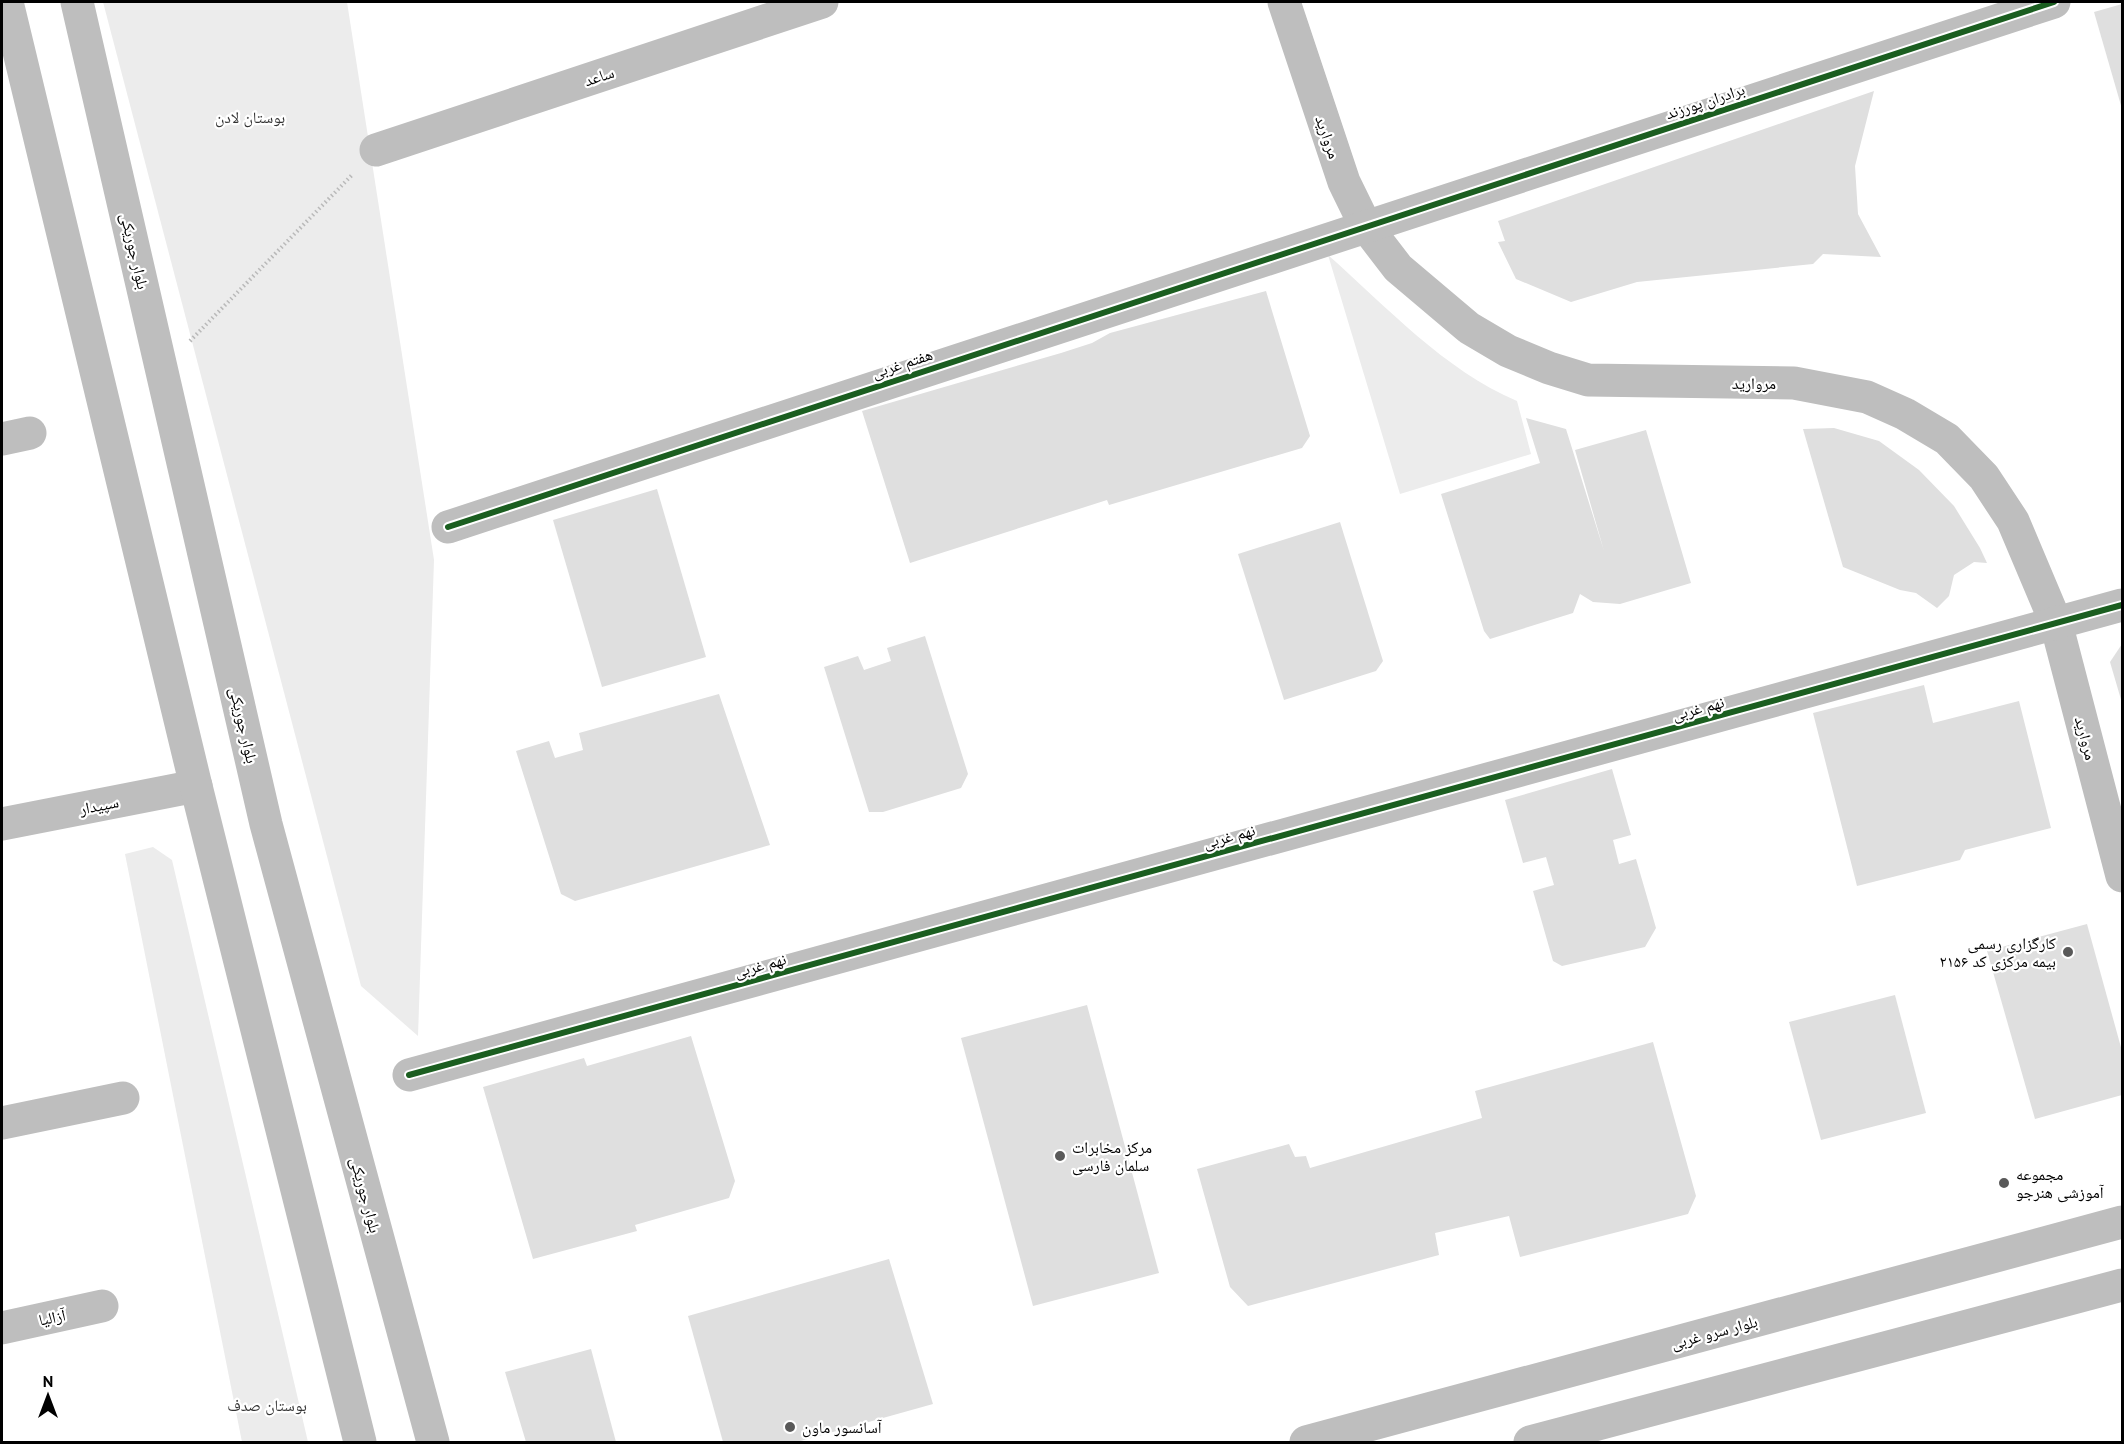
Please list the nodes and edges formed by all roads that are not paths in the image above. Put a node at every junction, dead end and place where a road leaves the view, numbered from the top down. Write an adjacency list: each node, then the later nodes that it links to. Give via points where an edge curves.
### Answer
1 (76, 2): 22 (street, بلوار جوریکی, via 266,824)
2 (822, 2): 6 (street, ساعد)
3 (1284, 2): 7 (street, مروارید, via 1344,182)
4 (2054, 2): 7 (street, برادران پورزند)
5 (6, 9): 11 (street)
6 (376, 150)
7 (1365, 225): 8 (street, هفتم غربی); 10 (street, مروارید, via 1398,268 1469,328 1508,351 1549,368 1588,380 1806,385 1867,397 1905,414 1947,439 1984,477 2013,521)
8 (448, 527)
9 (2122, 605): 10 (street, نهم غربی)
10 (2056, 624): 13 (street, مروارید); 14 (street, نهم غربی)
11 (196, 786): 12 (street, سپیدار); 21 (street)
12 (2, 824)
13 (2122, 876)
14 (409, 1075)
15 (123, 1098): 16 (street)
16 (2, 1123)
17 (2122, 1222): 23 (street, بلوار سرو غربی)
18 (2121, 1286): 24 (street)
19 (102, 1306): 20 (street, آزالیا)
20 (2, 1328)
21 (360, 1443)
22 (433, 1443)
23 (1306, 1443)
24 (1530, 1443)

